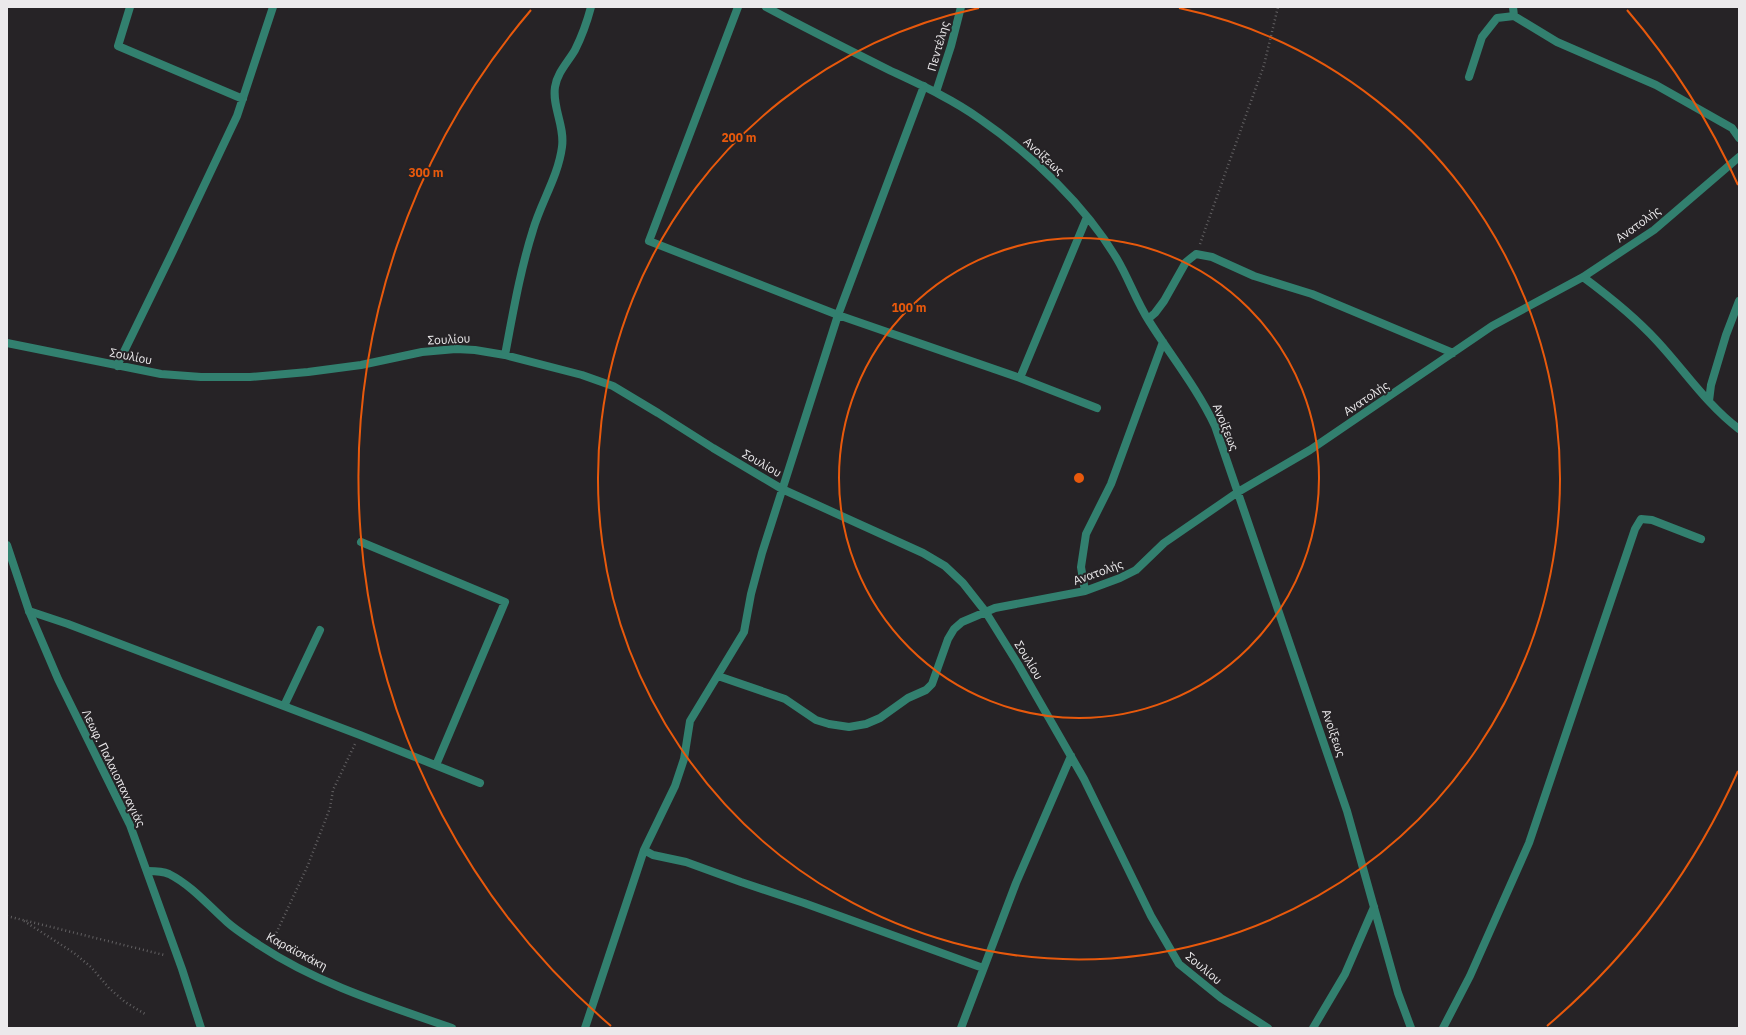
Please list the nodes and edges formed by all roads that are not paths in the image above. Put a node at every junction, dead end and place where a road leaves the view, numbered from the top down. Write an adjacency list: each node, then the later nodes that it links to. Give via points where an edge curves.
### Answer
1 (130, 7): 11 (street, via 118,46)
2 (273, 7): 11 (street)
3 (590, 7): 22 (street, via 580,40 555,87 556,105 562,124 562,146 556,172 529,242)
4 (738, 7): 17 (street, via 649,242)
5 (766, 7): 9 (street, Ανοίξεως)
6 (961, 7): 10 (street, Πεντέλης)
7 (1514, 11): 8 (street, via 1496,18 1482,37); 12 (street, via 1557,42 1656,85 1732,128)
8 (1468, 77)
9 (924, 86): 10 (street, Ανοίξεως); 17 (street)
10 (936, 92): 14 (street, Ανοίξεως, via 1005,137)
11 (243, 99): 23 (street)
12 (1739, 138)
13 (1739, 157): 15 (street, Ανατολής, via 1654,230)
14 (1088, 217): 18 (street, Ανοίξεως, via 1118,259); 24 (street)
15 (1583, 277): 21 (street, Ανατολής, via 1492,326); 25 (street, via 1634,318)
16 (1739, 301): 25 (street, via 1711,385)
17 (838, 315): 24 (street); 28 (street)
18 (1148, 319): 19 (street, Ανοίξεως); 21 (street, via 1164,302 1186,262 1196,254 1212,257 1254,276 1312,294)
19 (1163, 342): 29 (street, Ανοίξεως, via 1208,411); 33 (street, via 1111,484 1086,534 1081,567)
20 (7, 343): 23 (street, Σουλίου)
21 (1453, 353): 29 (street, Ανατολής, via 1310,450)
22 (505, 355): 23 (street, Σουλίου, via 456,349 422,352 353,366 250,377 177,376); 28 (street, Σουλίου, via 582,375 613,386)
23 (117, 366)
24 (1020, 378): 26 (street)
25 (1709, 401): 27 (street)
26 (1096, 408)
27 (1739, 429)
28 (782, 489): 35 (street, Σουλίου, via 937,561 963,583); 37 (street, via 751,594 744,632)
29 (1238, 492): 33 (street, Ανατολής, via 1164,543 1136,570); 44 (street, Ανοίξεως, via 1347,811)
30 (1701, 539): 53 (street, via 1652,520 1641,519 1635,529 1529,843 1470,976)
31 (361, 542): 40 (street, via 505,602)
32 (7, 545): 34 (street, Λεωφ. Παλαιοπαναγιάς)
33 (1085, 591): 35 (street, Ανατολής)
34 (29, 610): 38 (street); 43 (street, Λεωφ. Παλαιοπαναγιάς, via 69,704 117,797)
35 (985, 611): 37 (street, Ανατολής, via 962,622 952,632 929,688 866,724 849,727 821,722 785,699); 39 (street, Σουλίου)
36 (320, 630): 38 (street)
37 (718, 676): 42 (street, via 690,720 684,759 675,786)
38 (284, 706): 40 (street)
39 (1071, 756): 45 (street, via 1016,883); 50 (street, Σουλίου, via 1151,916 1178,964 1221,998)
40 (436, 765): 41 (street)
41 (480, 783)
42 (644, 850): 45 (street, via 804,903); 48 (street)
43 (148, 871): 46 (street, Λεωφ. Παλαιοπαναγιάς); 47 (street, Καραϊσκάκη, via 165,873 182,883 229,924 268,951 308,972 343,988)
44 (1374, 908): 51 (street, via 1345,974); 52 (street, Ανοίξεως, via 1398,993)
45 (983, 968): 49 (street)
46 (201, 1028)
47 (452, 1028)
48 (585, 1028)
49 (961, 1028)
50 (1268, 1028)
51 (1312, 1028)
52 (1411, 1028)
53 (1443, 1028)

